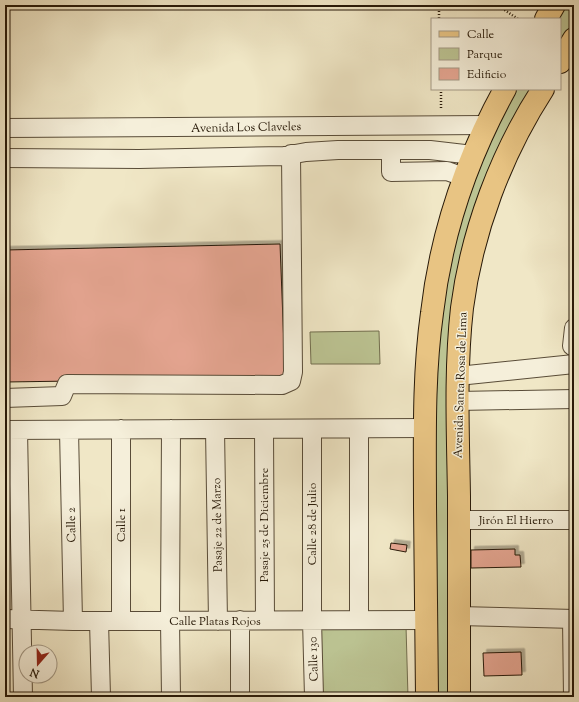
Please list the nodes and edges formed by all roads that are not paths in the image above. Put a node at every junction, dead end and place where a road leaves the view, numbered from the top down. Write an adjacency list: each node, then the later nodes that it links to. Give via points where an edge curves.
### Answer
1 (554, 5): 2 (main road)
2 (547, 18)
3 (574, 39): 4 (main road)
4 (561, 60)
5 (505, 90): 7 (main road)
6 (542, 90): 16 (main road, Avenida Santa Rosa de Lima, via 506,158 482,222 462,308)
7 (486, 125): 8 (street, Avenida Los Claveles); 11 (main road)
8 (5, 128)
9 (391, 151): 10 (street, via 338,150); 11 (street, via 430,150); 13 (street, via 391,172 447,171)
10 (291, 154): 12 (street, via 139,159); 17 (street, via 291,381 282,385 67,384 62,396)
11 (473, 155): 13 (main road)
12 (5, 158)
13 (464, 177): 20 (main road, via 445,241 436,286 428,341)
14 (574, 328): 15 (street)
15 (573, 355): 16 (street)
16 (458, 376): 19 (main road, Avenida Santa Rosa de Lima)
17 (5, 398)
18 (574, 400): 19 (street)
19 (458, 401): 29 (main road, Avenida Santa Rosa de Lima)
20 (424, 428): 25 (street); 38 (main road)
21 (171, 429): 22 (street); 28 (street); 42 (street)
22 (215, 429): 23 (street); 43 (street, Pasaje 22 de Marzo)
23 (264, 429): 24 (street); 35 (street, Pasaje 25 de Diciembre)
24 (312, 429): 25 (street); 36 (street, Calle 28 de Julio)
25 (358, 429): 37 (street)
26 (12, 430): 27 (street); 32 (street)
27 (69, 430): 28 (street); 39 (street, Calle 2)
28 (121, 430): 41 (street, Calle 1)
29 (459, 520): 30 (street, Jirón El Hierro); 31 (main road, Avenida Santa Rosa de Lima)
30 (574, 520)
31 (459, 616): 33 (street); 50 (main road, Avenida Santa Rosa de Lima)
32 (13, 619): 39 (street, Calle Platas Rojos); 44 (street)
33 (573, 619): 51 (street)
34 (240, 620): 35 (street, Calle Platas Rojos); 43 (street, Calle Platas Rojos); 47 (street)
35 (265, 620): 36 (street, Calle Platas Rojos)
36 (312, 620): 37 (street, Calle Platas Rojos); 48 (street, Calle 130)
37 (359, 620): 38 (street, Calle Platas Rojos)
38 (426, 620): 49 (main road)
39 (73, 621): 40 (street, Calle Platas Rojos)
40 (99, 621): 41 (street, Calle Platas Rojos); 45 (street)
41 (121, 621): 42 (street, Calle Platas Rojos)
42 (170, 621): 43 (street, Calle Platas Rojos); 46 (street)
43 (218, 621)
44 (23, 697)
45 (101, 697)
46 (171, 697)
47 (240, 697)
48 (314, 697)
49 (427, 697)
50 (459, 697)
51 (573, 697)

